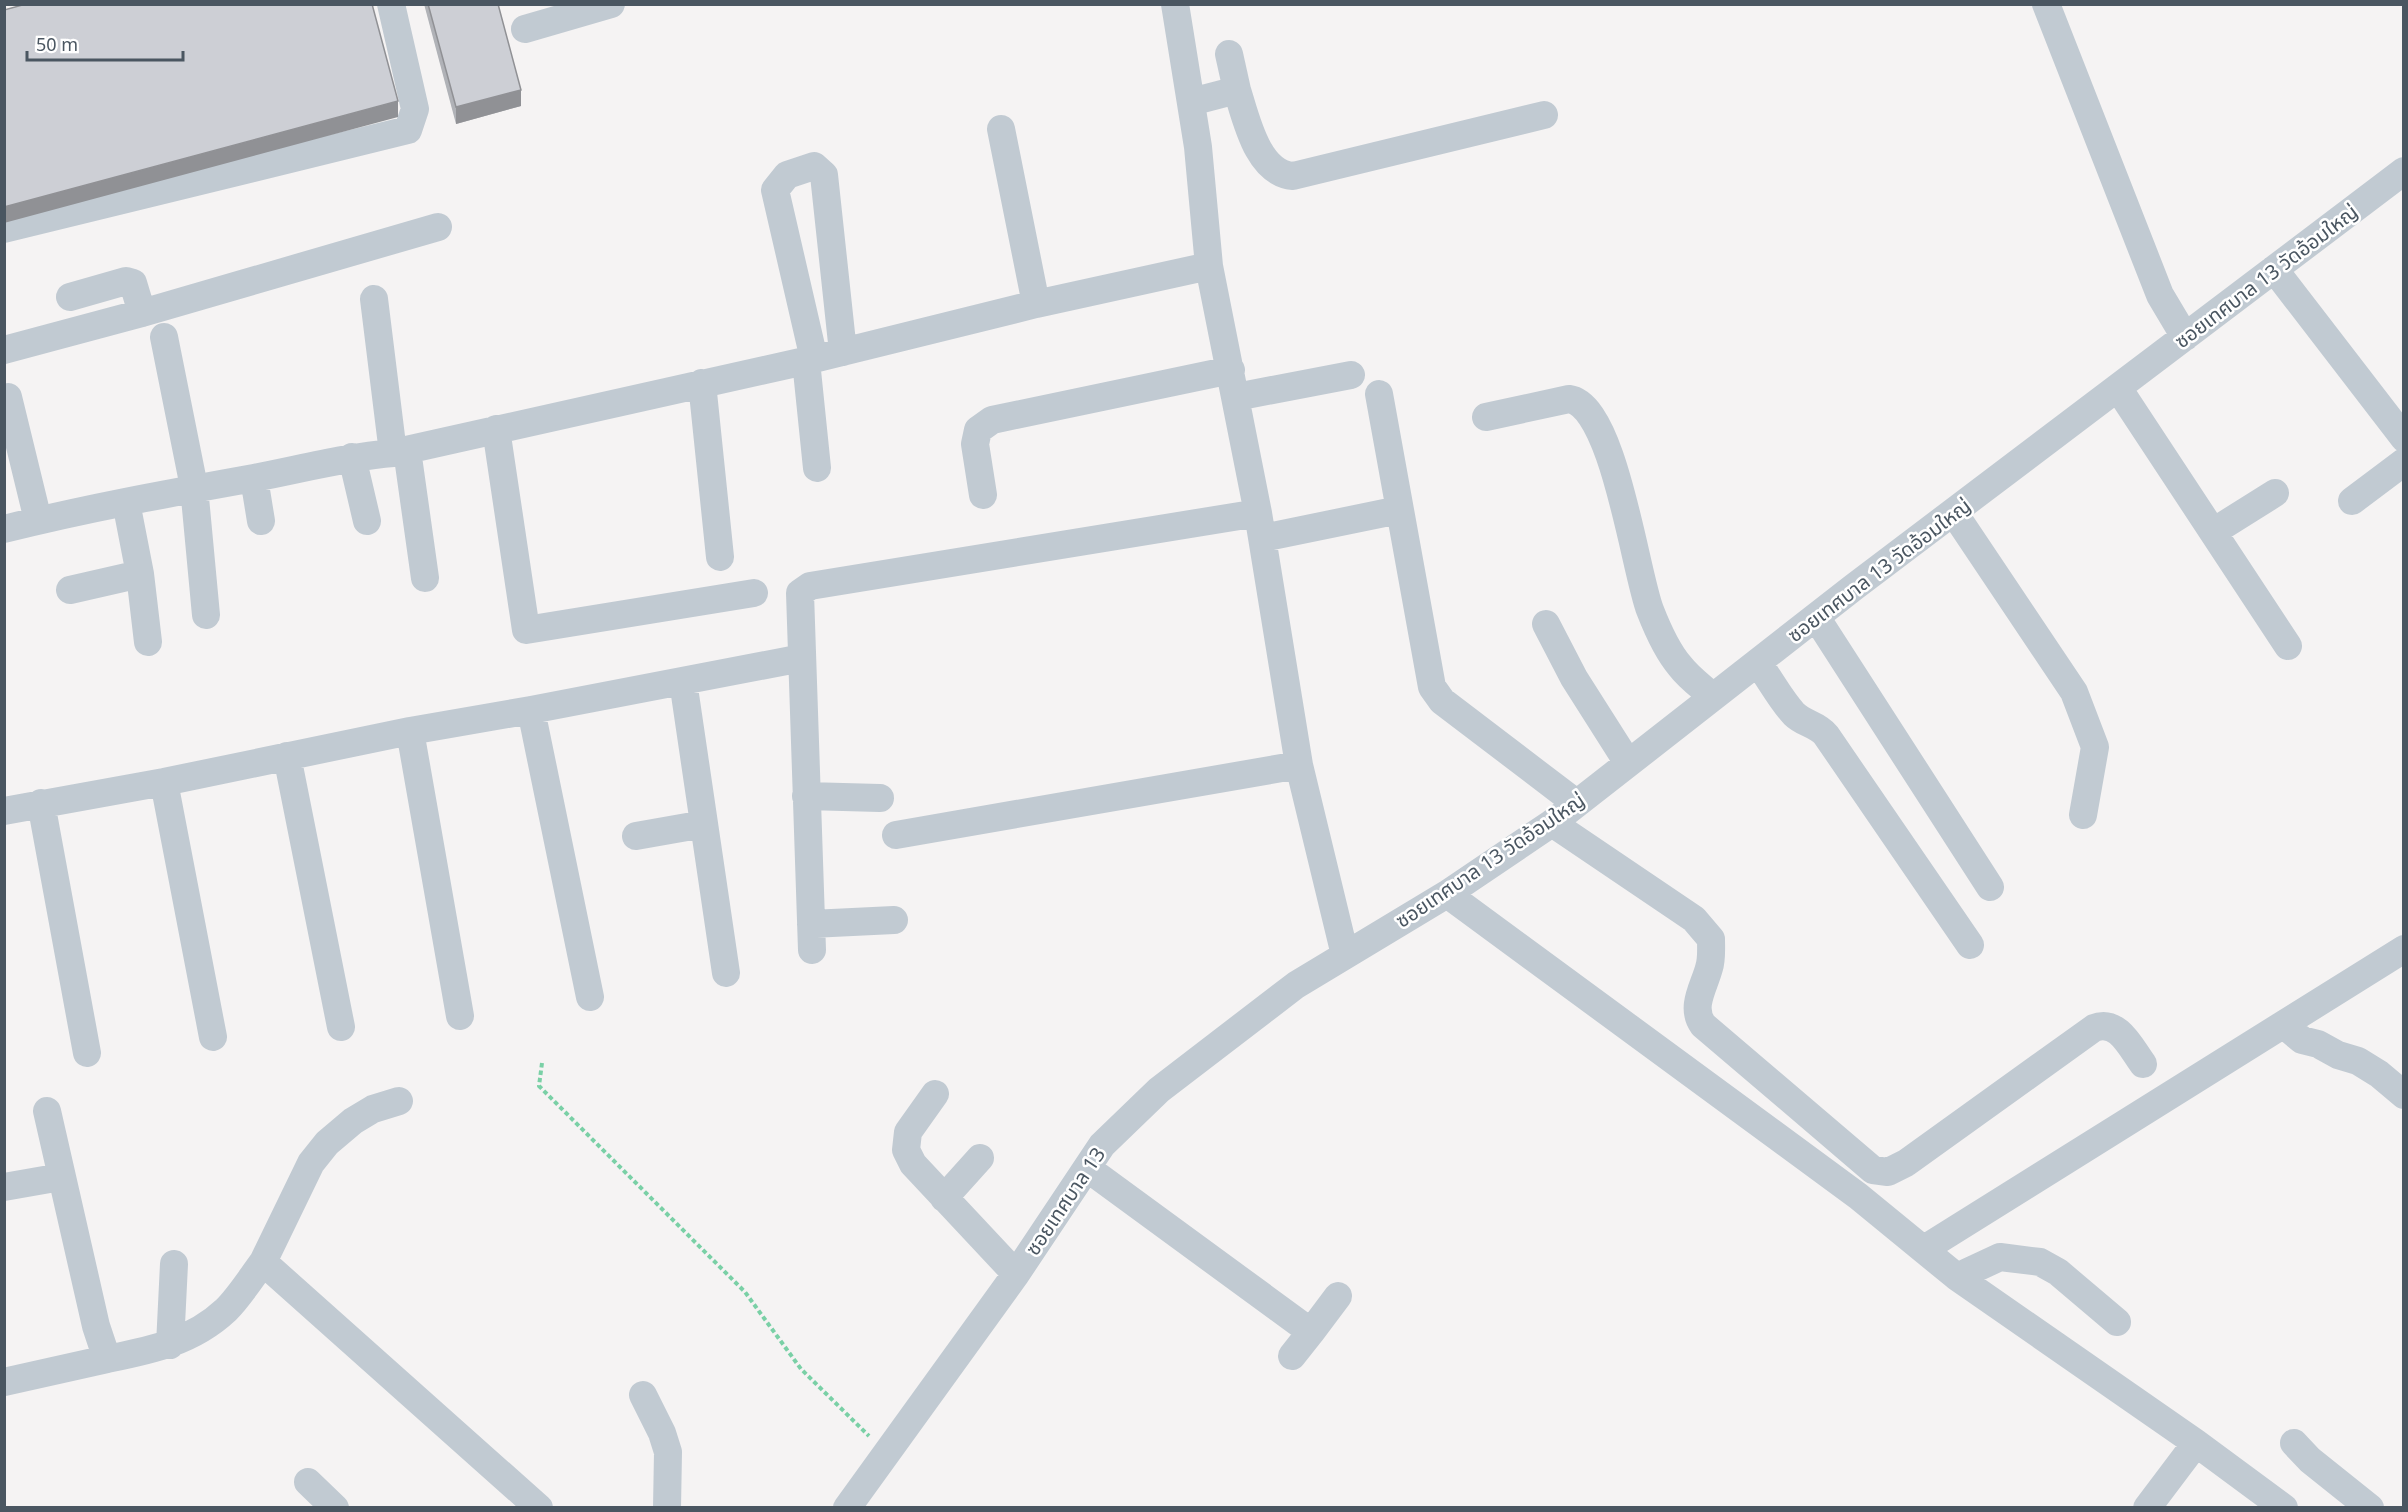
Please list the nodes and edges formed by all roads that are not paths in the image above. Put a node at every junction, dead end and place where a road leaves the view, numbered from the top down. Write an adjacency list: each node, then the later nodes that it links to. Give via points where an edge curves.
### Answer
1 (391, 4): 13 (street, via 415,109 408,130)
2 (1175, 4): 8 (street)
3 (2046, 4): 20 (street, via 2160,295)
4 (609, 5): 5 (street)
5 (525, 29)
6 (1229, 54): 7 (street)
7 (1237, 90): 8 (street); 9 (street, via 1255,146 1278,171 1293,177)
8 (1191, 102): 14 (street)
9 (1544, 115)
10 (1001, 129): 18 (street)
11 (2403, 171): 15 (street, ซอยเทศบาล 13 วัดอ้อมใหญ่)
12 (438, 227): 19 (street)
13 (4, 229)
14 (1209, 266): 18 (street); 27 (street)
15 (2274, 269): 20 (street, ซอยเทศบาล 13 วัดอ้อมใหญ่); 33 (street)
16 (70, 297): 19 (street, via 126,281 137,290)
17 (374, 299): 34 (street)
18 (1036, 304): 23 (street)
19 (142, 313): 22 (street)
20 (2185, 337): 28 (street, ซอยเทศบาล 13 วัดอ้อมใหญ่)
21 (164, 338): 39 (street)
22 (4, 350)
23 (843, 352): 24 (street); 24 (street, via 824,175 814,166 787,174 775,190)
24 (810, 360): 26 (street); 37 (street)
25 (1351, 375): 27 (street)
26 (702, 383): 32 (street); 52 (street)
27 (1234, 384): 41 (street, via 992,420 978,430 975,444); 49 (street)
28 (2118, 388): 45 (street, ซอยเทศบาล 13 วัดอ้อมใหญ่); 51 (street)
29 (1379, 394): 44 (street)
30 (8, 397): 46 (street)
31 (1486, 417): 65 (street, via 1569,399 1583,406 1597,425 1614,466 1650,609 1678,665)
32 (496, 429): 34 (street); 56 (street, via 526,630)
33 (2403, 438)
34 (400, 451): 35 (street); 54 (street)
35 (352, 457): 38 (street); 48 (street)
36 (2403, 462): 42 (street)
37 (817, 468)
38 (254, 478): 39 (street); 47 (street)
39 (194, 487): 43 (street); 57 (street)
40 (2275, 493): 51 (street)
41 (983, 495)
42 (2352, 501)
43 (126, 502): 46 (street); 53 (street)
44 (1399, 510): 49 (street); 75 (street, via 1431,687 1442,701)
45 (1953, 513): 58 (street, ซอยเทศบาล 13 วัดอ้อมใหญ่); 77 (street, via 2074,692 2095,747)
46 (38, 520): 50 (street)
47 (261, 521)
48 (367, 521)
49 (1261, 526): 62 (street, via 810,586 800,593); 70 (street)
50 (4, 529)
51 (2213, 532): 61 (street)
52 (720, 557)
53 (140, 574): 55 (street); 60 (street)
54 (425, 578)
55 (70, 590)
56 (754, 593)
57 (206, 615)
58 (1816, 617): 63 (street, ซอยเทศบาล 13 วัดอ้อมใหญ่); 82 (street)
59 (1546, 624): 69 (street, via 1574,678)
60 (148, 642)
61 (2288, 646)
62 (802, 658): 64 (street); 72 (street)
63 (1758, 663): 65 (street, ซอยเทศบาล 13 วัดอ้อมใหญ่); 85 (street, via 1795,714 1826,735)
64 (683, 681): 66 (street); 79 (street)
65 (1713, 697): 69 (street, ซอยเทศบาล 13 วัดอ้อมใหญ่)
66 (531, 710): 67 (street); 89 (street)
67 (410, 731): 68 (street); 90 (street)
68 (287, 756): 71 (street); 92 (street)
69 (1628, 763): 75 (street, ซอยเทศบาล 13 วัดอ้อมใหญ่)
70 (1299, 765): 80 (street); 86 (street)
71 (164, 782): 74 (street); 93 (street)
72 (807, 796): 73 (street); 84 (street, via 812,937)
73 (880, 798)
74 (41, 803): 76 (street); 94 (street)
75 (1576, 803): 78 (street, ซอยเทศบาล 13 วัดอ้อมใหญ่)
76 (4, 812)
77 (2083, 815)
78 (1552, 823): 83 (street, ซอยเทศบาล 13 วัดอ้อมใหญ่); 95 (street, via 1694,919 1711,939 1710,965 1696,1016 1873,1170 1888,1172 1906,1163 2102,1025 2113,1027)
79 (704, 824): 81 (street); 88 (street)
80 (896, 835)
81 (636, 836)
82 (1990, 887)
83 (1447, 894): 86 (street, ซอยเทศบาล 13 วัดอ้อมใหญ่); 105 (street, via 1858,1196)
84 (894, 920)
85 (1970, 945)
86 (1345, 955): 101 (street, ซอยเทศบาล 13, via 1287,992 1159,1090 1102,1145)
87 (2400, 957): 91 (street)
88 (726, 973)
89 (590, 997)
90 (460, 1016)
91 (2284, 1025): 97 (street, via 2302,1040 2358,1061); 105 (street)
92 (341, 1027)
93 (213, 1037)
94 (87, 1053)
95 (2143, 1065)
96 (935, 1094): 104 (street, via 908,1132 906,1150 913,1164)
97 (2403, 1095)
98 (399, 1101): 106 (street, via 373,1109 327,1143 311,1163)
99 (47, 1111): 102 (street)
100 (980, 1158): 104 (street)
101 (1087, 1168): 108 (street, ซอยเทศบาล 13); 112 (street)
102 (61, 1177): 103 (street); 115 (street)
103 (4, 1187)
104 (944, 1198): 108 (street)
105 (1924, 1249): 109 (street)
106 (263, 1262): 113 (street, via 227,1310); 122 (street)
107 (174, 1264): 113 (street)
108 (1016, 1274): 124 (street, ซอยเทศบาล 13)
109 (1957, 1277): 111 (street, via 2000,1257 2040,1262 2058,1272); 118 (street)
110 (1338, 1296): 112 (street)
111 (2117, 1322)
112 (1311, 1332): 114 (street)
113 (170, 1345): 115 (street)
114 (1292, 1356)
115 (107, 1359): 116 (street)
116 (4, 1382)
117 (643, 1395): 123 (street, via 668,1452)
118 (2196, 1443): 125 (street); 126 (street)
119 (2294, 1443): 127 (street)
120 (308, 1482): 121 (street)
121 (335, 1508)
122 (539, 1508)
123 (667, 1508)
124 (847, 1508)
125 (2147, 1508)
126 (2284, 1508)
127 (2370, 1508)

